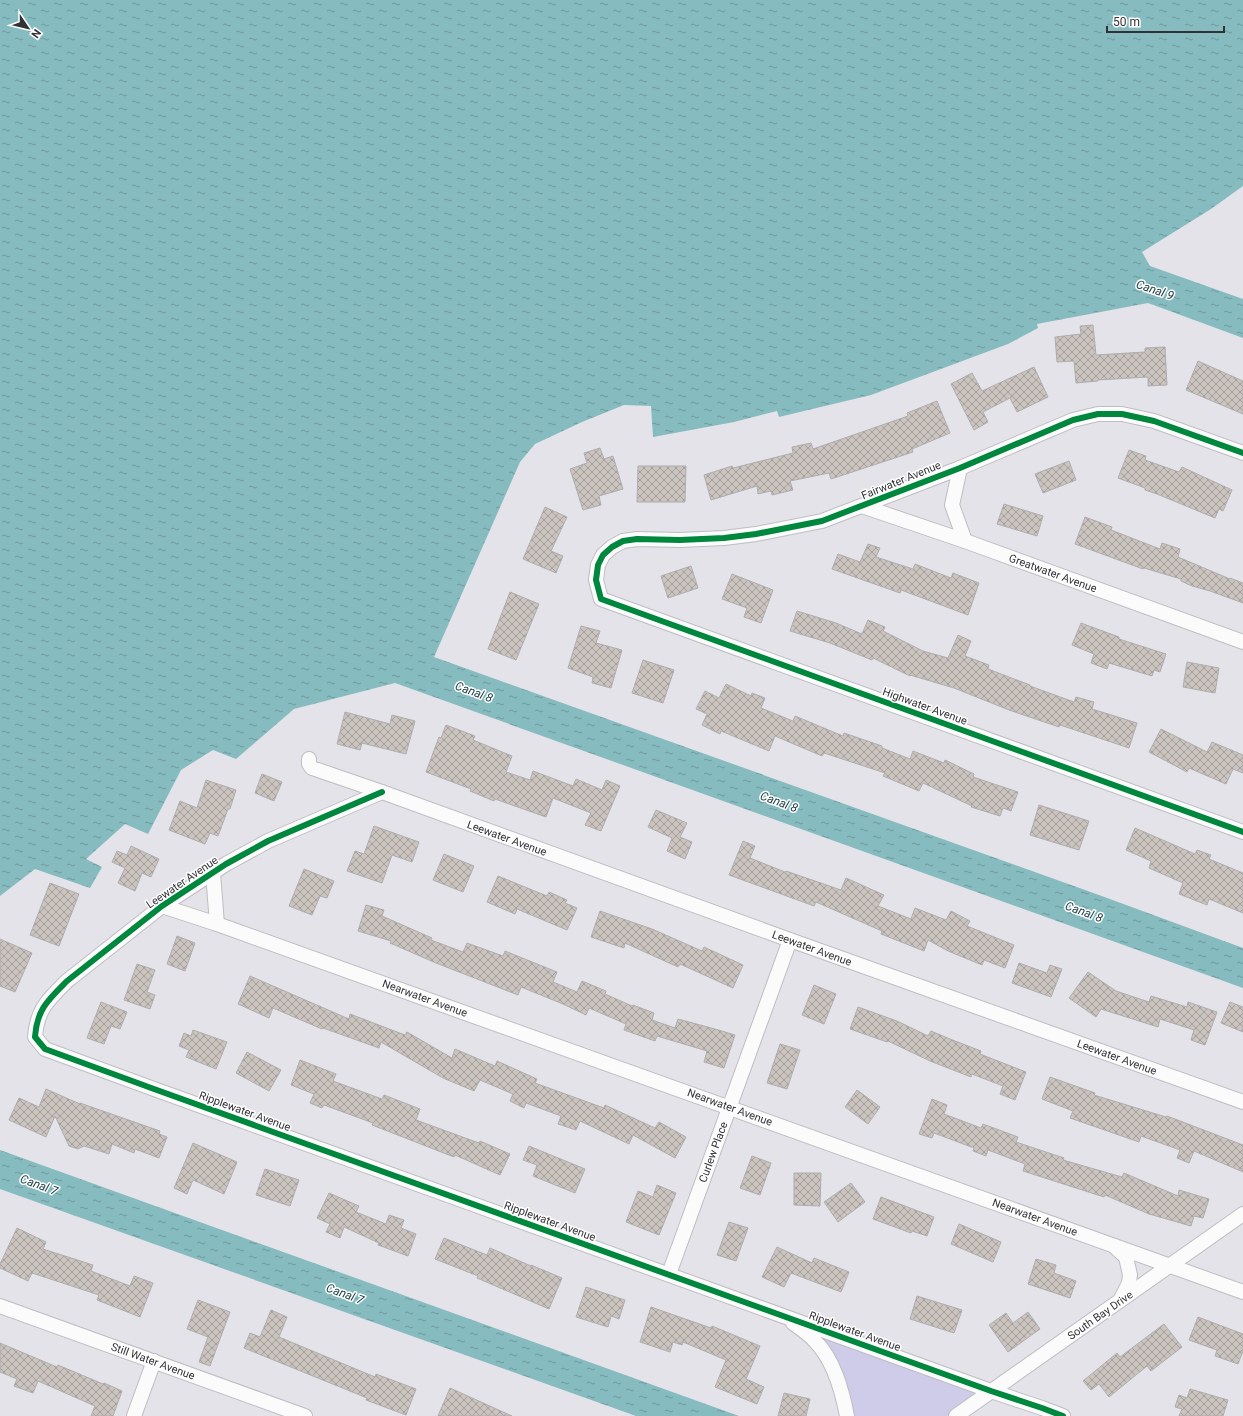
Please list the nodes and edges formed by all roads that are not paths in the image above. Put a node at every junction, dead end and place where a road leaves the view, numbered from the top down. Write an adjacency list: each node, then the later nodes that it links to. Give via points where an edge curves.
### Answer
1 (1243, 453): 2 (street, Fairwater Avenue, via 1154,420 1122,414 1098,414 1073,420)
2 (960, 468): 3 (street, Fairwater Avenue); 4 (street, via 952,505)
3 (862, 506): 4 (street, Greatwater Avenue); 5 (street, Fairwater Avenue, via 822,521 756,534 710,539 623,541 603,555 598,565 596,580)
4 (965, 542): 6 (street, Greatwater Avenue)
5 (601, 598): 9 (street, Highwater Avenue)
6 (1243, 642)
7 (309, 759): 8 (street, Leewater Avenue, via 312,768)
8 (382, 792): 10 (street, Leewater Avenue, via 268,841); 13 (street, Leewater Avenue)
9 (1243, 832)
10 (213, 873): 11 (street, Leewater Avenue); 12 (street)
11 (162, 906): 12 (street, Nearwater Avenue); 14 (street, Leewater Avenue, via 52,995 43,1006 36,1023)
12 (217, 924): 16 (street, Nearwater Avenue)
13 (790, 940): 15 (street, Leewater Avenue); 16 (street, Curlew Place)
14 (35, 1037): 20 (street, Ripplewater Avenue, via 45,1049 53,1052)
15 (1243, 1102)
16 (729, 1107): 18 (street, Nearwater Avenue); 20 (street, Curlew Place)
17 (1243, 1214): 19 (street, South Bay Drive)
18 (1114, 1245): 19 (street, Nearwater Avenue); 22 (street, via 1126,1257 1130,1275 1129,1283)
19 (1170, 1266): 21 (street, Nearwater Avenue); 22 (street, South Bay Drive)
20 (669, 1274): 24 (street, Ripplewater Avenue)
21 (1243, 1292)
22 (1120, 1300): 26 (street, South Bay Drive)
23 (0, 1306): 25 (street, Still Water Avenue)
24 (785, 1316): 26 (street, Ripplewater Avenue); 29 (street, Ripplewater Avenue, via 821,1348 832,1366)
25 (154, 1361): 27 (street); 28 (street, Still Water Avenue)
26 (991, 1391): 30 (street, South Bay Drive); 31 (street, Ripplewater Avenue)
27 (134, 1416)
28 (305, 1416)
29 (847, 1416)
30 (956, 1416)
31 (1063, 1416)

